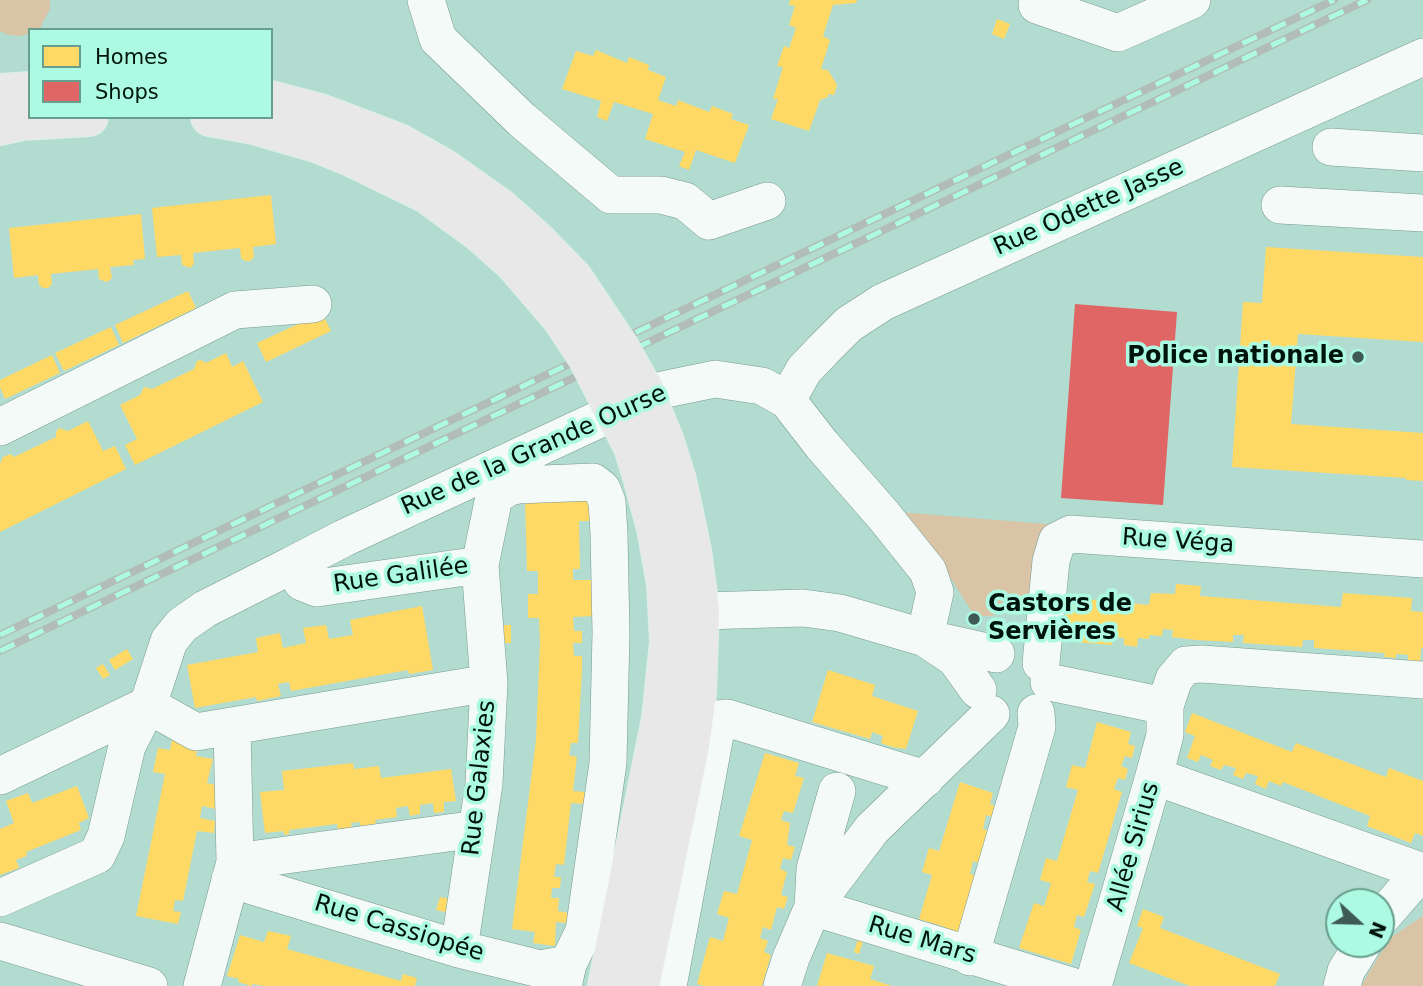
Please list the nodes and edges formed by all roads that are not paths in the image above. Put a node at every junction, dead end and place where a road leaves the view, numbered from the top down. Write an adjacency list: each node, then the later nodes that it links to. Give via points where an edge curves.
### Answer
1 (426, 0): 13 (street, via 438,39 522,120 611,195 661,195 685,201 709,220)
2 (1192, 0): 3 (street, via 1118,33)
3 (1037, 5)
4 (1423, 57): 18 (street, Rue Odette Jasse, via 883,302 849,324 823,350 804,370)
5 (28, 91): 6 (main road)
6 (0, 93)
7 (273, 101): 16 (main road, via 398,143 445,169 500,208)
8 (56, 119): 10 (main road)
9 (221, 119): 16 (main road, via 316,143 351,157 426,194 479,232)
10 (0, 127)
11 (1331, 147): 12 (street)
12 (1423, 153)
13 (767, 201)
14 (1280, 205): 15 (street)
15 (1423, 213)
16 (526, 252): 23 (main road, bridge, via 573,278 642,387 664,439 660,478 692,551)
17 (313, 304): 19 (street, via 234,310)
18 (787, 400): 21 (street, Rue de la Grande Ourse, via 762,386 715,379 662,390); 24 (street, Rue de la Grande Ourse, via 928,571 935,592)
19 (0, 427)
20 (1423, 559): 28 (street, Rue Véga, via 1071,534 1057,541 1051,561)
21 (292, 565): 22 (street, Rue Galilée, via 302,582 317,588); 30 (street, via 182,625 169,641)
22 (480, 565): 27 (street, Rue Galaxies); 47 (street, Rue Galilée, via 494,498 507,488 593,482 602,489 607,502 611,633 608,763 584,931)
23 (684, 610): 24 (street, via 803,608 840,613); 50 (main road, via 668,668 662,719); 51 (main road, via 697,694)
24 (925, 638): 25 (street); 29 (street, via 955,658)
25 (996, 654): 28 (street, via 1021,651 1032,655); 29 (street, via 982,670)
26 (1423, 680): 31 (street, via 1202,664 1186,666 1174,679)
27 (489, 683): 32 (street); 37 (street, Rue Galaxies)
28 (1042, 686): 29 (street, via 1028,719 1009,722); 31 (street); 45 (street, Rue Véga, via 1037,727)
29 (984, 702): 35 (street)
30 (148, 705): 32 (street, via 197,732); 33 (street); 40 (street, via 127,746 106,836 97,855)
31 (1165, 706): 34 (street, Allée Sirius, via 1165,735)
32 (232, 727): 38 (street)
33 (0, 776)
34 (1154, 776): 39 (street); 55 (street, Allée Sirius)
35 (925, 779): 42 (street, via 872,829); 52 (street, via 718,719)
36 (836, 791): 42 (street, via 815,869)
37 (477, 829): 38 (street); 44 (street, Rue Galaxies)
38 (233, 870): 44 (street, Rue Cassiopée); 49 (street)
39 (1423, 872): 41 (street)
40 (0, 898)
41 (1395, 903)
42 (813, 907): 45 (street, Rue Mars); 53 (street)
43 (0, 942): 48 (street)
44 (459, 949): 47 (street, Rue Cassiopée)
45 (970, 957): 54 (street, Rue Mars)
46 (1354, 958): 56 (street)
47 (566, 975)
48 (149, 986)
49 (202, 986)
50 (607, 986)
51 (640, 986)
52 (668, 986)
53 (782, 986)
54 (1071, 986)
55 (1093, 986)
56 (1342, 986)

